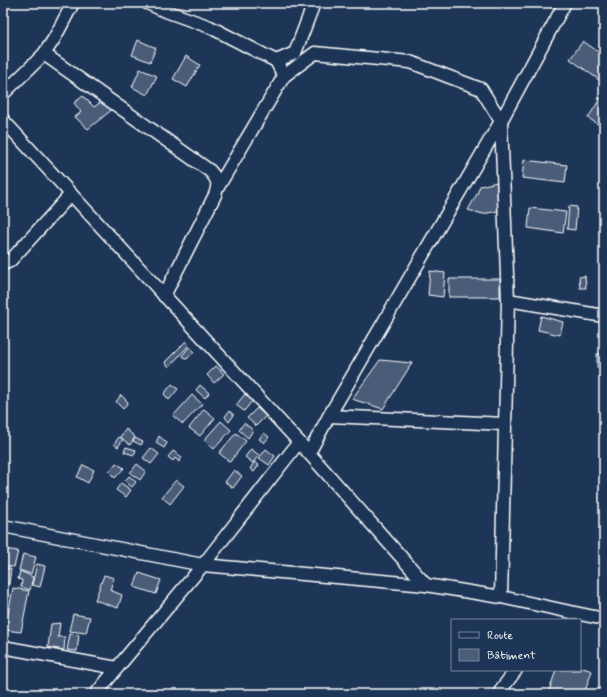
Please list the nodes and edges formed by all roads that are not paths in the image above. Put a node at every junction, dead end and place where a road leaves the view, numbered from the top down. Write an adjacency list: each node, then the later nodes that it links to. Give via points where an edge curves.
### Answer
1 (73, 3): 5 (street)
2 (147, 3): 6 (street, via 210,27)
3 (314, 3): 6 (street, via 295,53)
4 (566, 3): 10 (street)
5 (44, 54): 8 (street); 11 (street, via 210,170 216,178)
6 (276, 61): 7 (street)
7 (284, 76): 10 (street, via 315,54 410,62 481,89); 11 (street)
8 (3, 94)
9 (3, 120): 12 (street)
10 (501, 122): 15 (street); 17 (street)
11 (218, 187): 14 (street)
12 (70, 194): 13 (street, via 10,261); 14 (street)
13 (3, 264)
14 (164, 296): 19 (street)
15 (508, 300): 16 (street); 18 (street)
16 (604, 316)
17 (330, 416): 18 (street); 20 (street)
18 (505, 424): 24 (street)
19 (298, 442): 20 (street); 22 (street)
20 (309, 453): 23 (street)
21 (3, 526): 22 (street)
22 (203, 565): 23 (street); 28 (street)
23 (426, 585): 24 (street)
24 (501, 597): 25 (street)
25 (557, 615): 26 (street)
26 (604, 619)
27 (3, 647): 28 (street)
28 (117, 668): 30 (street)
29 (515, 671): 31 (street)
30 (96, 694)
31 (500, 694)

